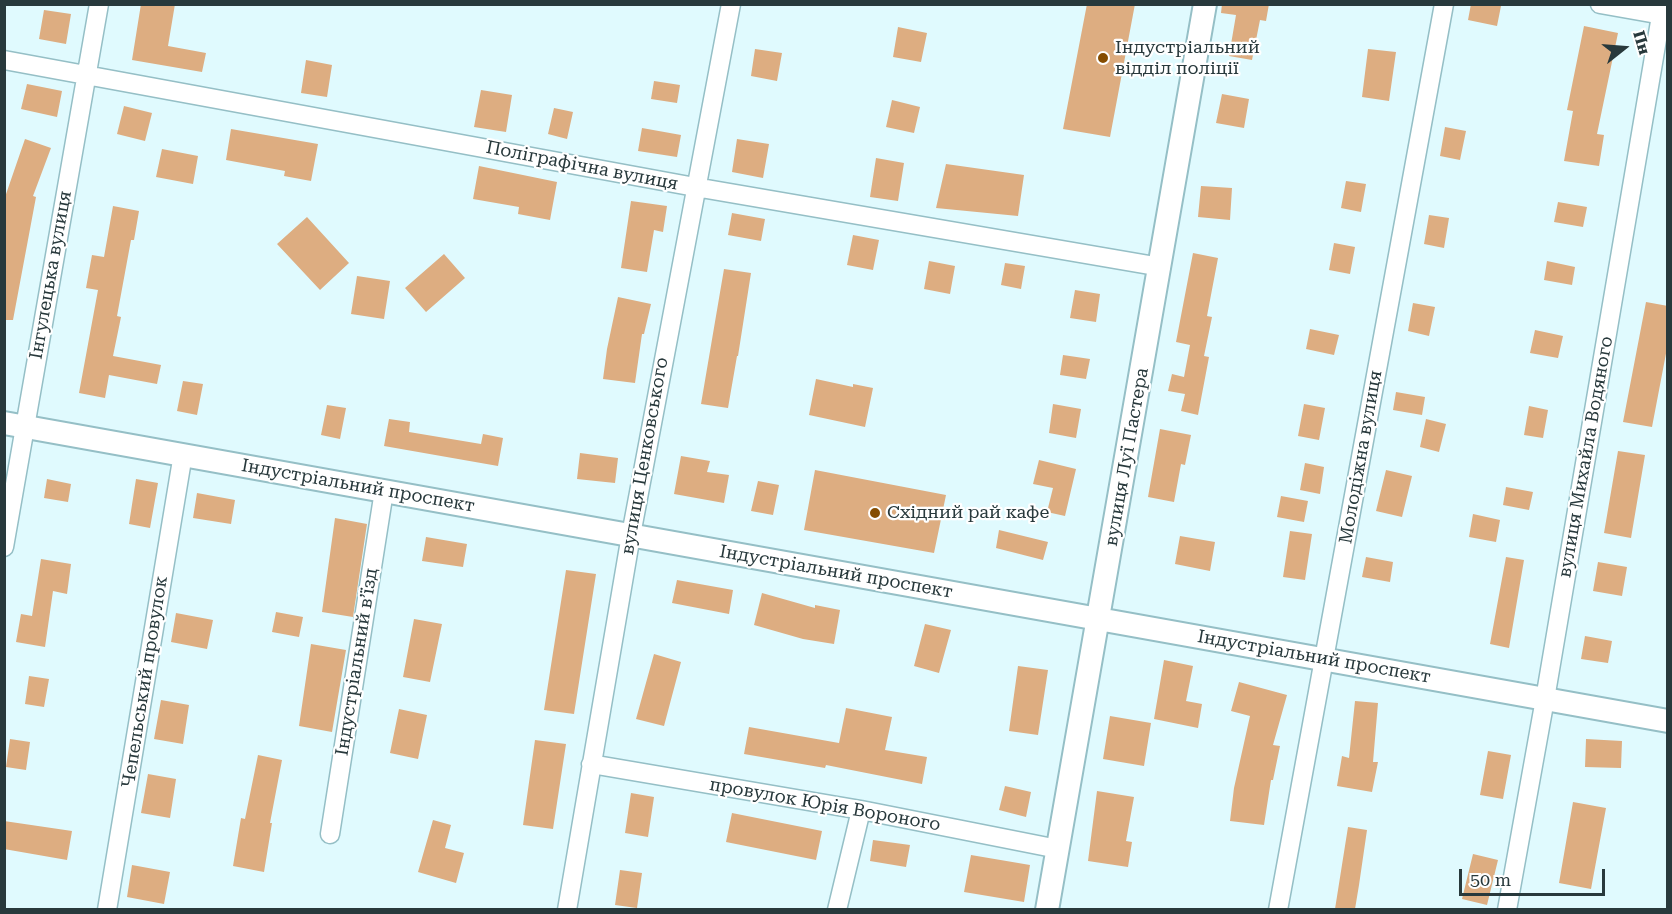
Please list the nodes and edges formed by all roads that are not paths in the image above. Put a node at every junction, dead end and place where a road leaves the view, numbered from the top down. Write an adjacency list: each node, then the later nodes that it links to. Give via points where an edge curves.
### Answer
1 (99, 4): 8 (street, Інгулецька вулиця)
2 (731, 4): 9 (street, вулиця Ценковського)
3 (1205, 4): 10 (street, вулиця Луї Пастера)
4 (1444, 4): 17 (street, Молодіжна вулиця)
5 (1600, 4): 6 (street)
6 (1664, 12): 18 (street, вулиця Михайла Водяного)
7 (4, 60): 8 (street, Поліграфічна вулиця)
8 (85, 76): 9 (street, Поліграфічна вулиця); 11 (street, Інгулецька вулиця)
9 (695, 187): 10 (street, Поліграфічна вулиця); 14 (street, вулиця Ценковського)
10 (1161, 267): 16 (street, вулиця Луї Пастера)
11 (14, 424): 12 (street, Індустріальний проспект); 15 (street, Інгулецька вулиця)
12 (183, 454): 13 (street, Індустріальний проспект); 24 (street, Чепельський провулок)
13 (384, 491): 14 (street, Індустріальний проспект); 22 (street, Індустріальний в’їзд)
14 (631, 535): 16 (street, Індустріальний проспект); 20 (street, вулиця Ценковського)
15 (4, 547)
16 (1099, 619): 17 (street, Індустріальний проспект); 23 (street, вулиця Луї Пастера)
17 (1324, 659): 18 (street, Індустріальний проспект); 28 (street, Молодіжна вулиця)
18 (1545, 699): 19 (street, Індустріальний проспект); 29 (street, вулиця Михайла Водяного)
19 (1668, 721)
20 (591, 764): 21 (street, провулок Юрія Вороного); 25 (street, вулиця Ценковського)
21 (861, 810): 23 (street, провулок Юрія Вороного); 26 (street)
22 (330, 834)
23 (1058, 849): 27 (street, вулиця Луї Пастера)
24 (107, 909)
25 (567, 909)
26 (837, 909)
27 (1047, 909)
28 (1278, 909)
29 (1507, 909)

